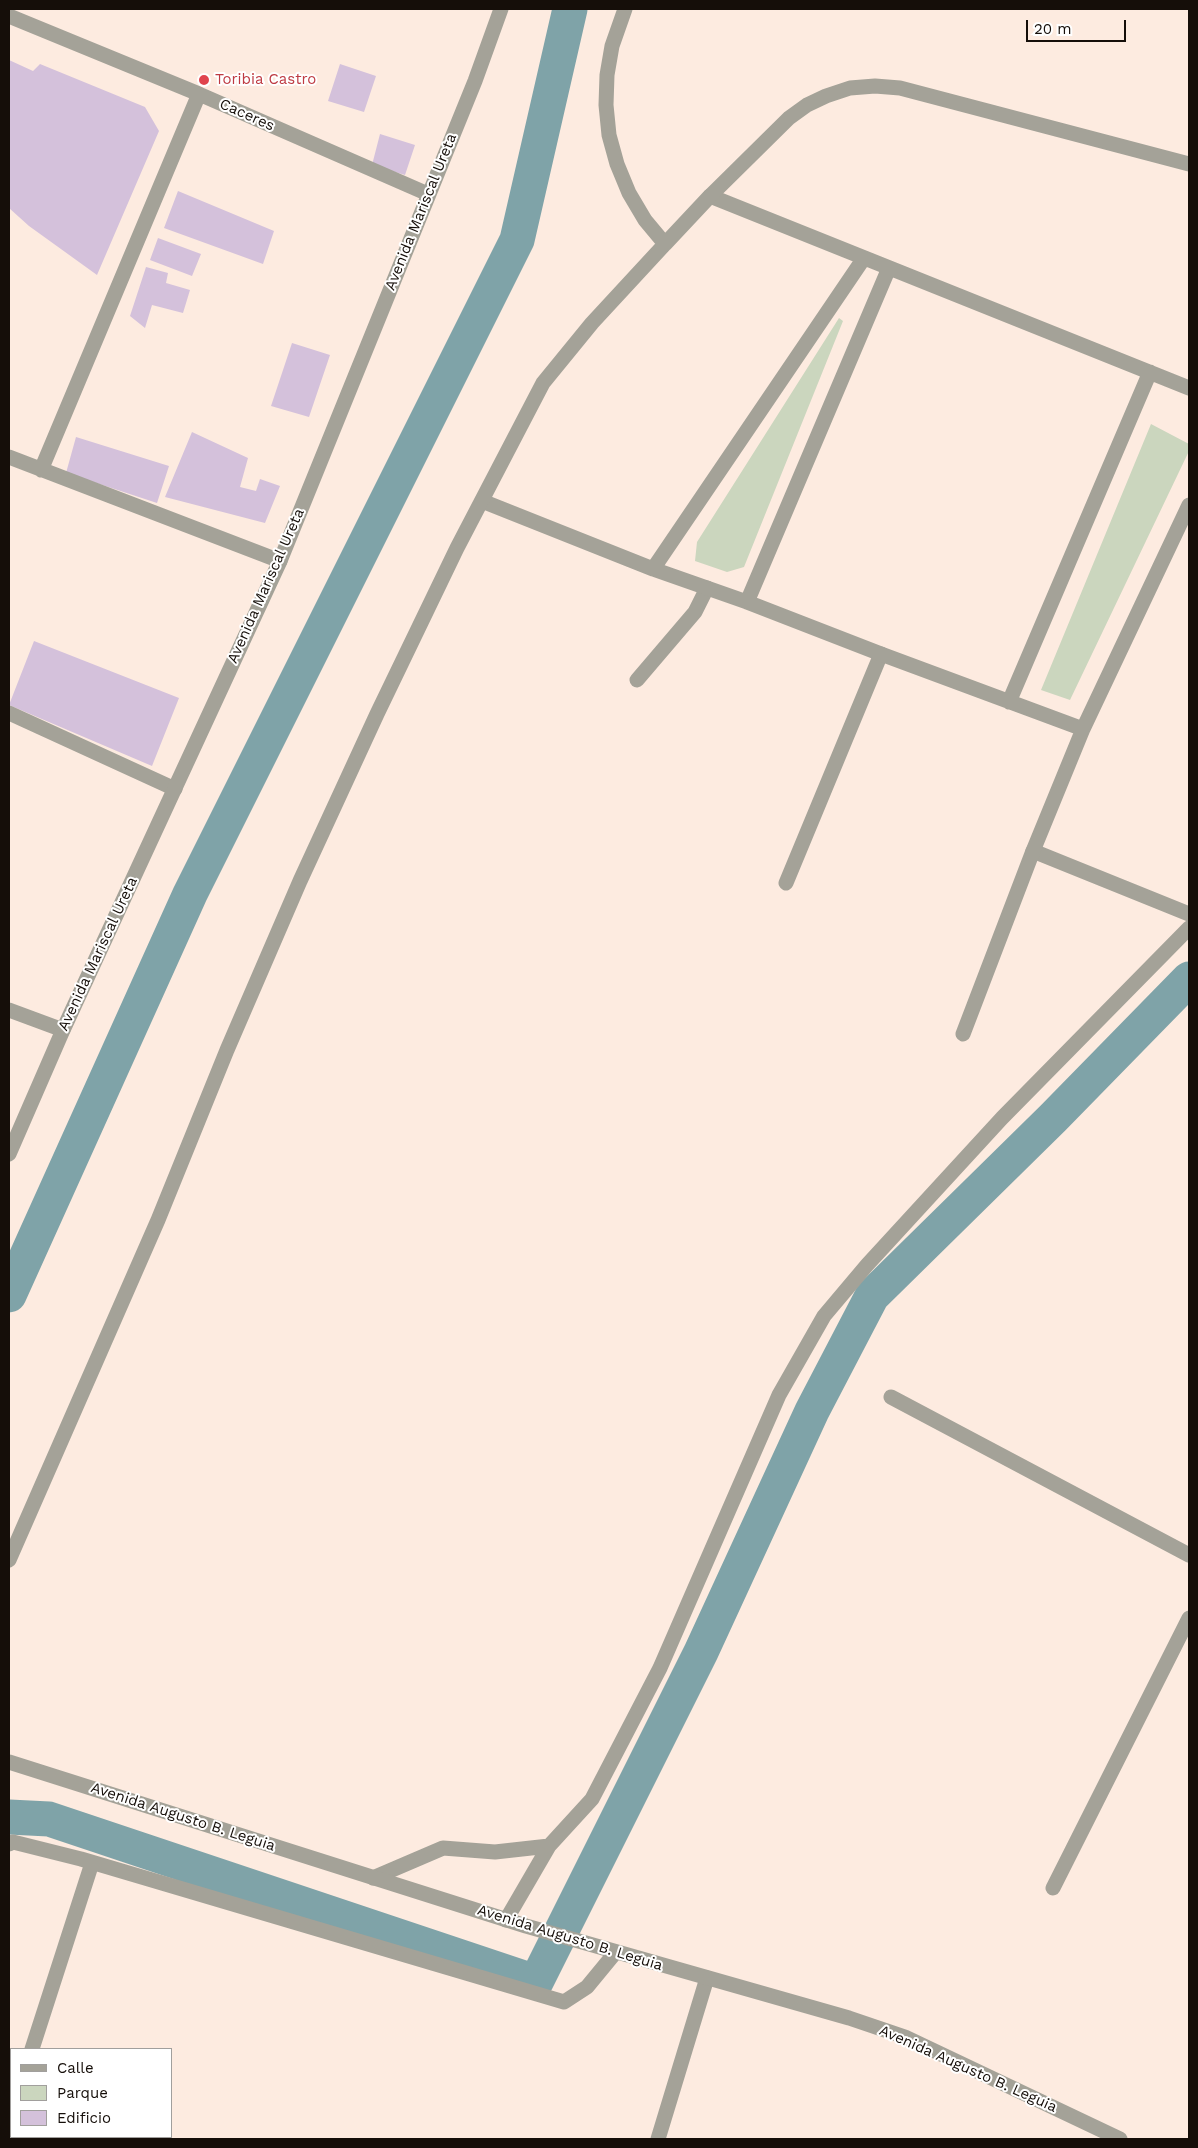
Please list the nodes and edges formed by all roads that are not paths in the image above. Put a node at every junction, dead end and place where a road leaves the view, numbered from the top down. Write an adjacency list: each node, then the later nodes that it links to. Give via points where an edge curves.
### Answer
1 (501, 9): 6 (street, Avenida Mariscal Ureta)
2 (625, 9): 8 (street, via 612,46 607,75 609,135 629,193)
3 (9, 16): 4 (street, Caceres)
4 (199, 94): 6 (street, Caceres); 14 (street)
5 (1189, 164): 7 (street, via 900,88 875,86 850,88 807,105 789,118)
6 (428, 194): 17 (street, Avenida Mariscal Ureta)
7 (710, 196): 8 (street); 9 (street)
8 (665, 244): 15 (street, via 592,322 543,383)
9 (864, 258): 10 (street); 18 (street)
10 (889, 268): 11 (street); 20 (street)
11 (1150, 372): 12 (street); 23 (street)
12 (1189, 388)
13 (9, 457): 14 (street)
14 (42, 470): 17 (street)
15 (482, 501): 18 (street); 37 (street, via 376,714 300,881 158,1220)
16 (1189, 505): 25 (street)
17 (280, 560): 26 (street, Avenida Mariscal Ureta)
18 (653, 569): 19 (street)
19 (707, 588): 20 (street); 22 (street, via 695,612)
20 (747, 602): 21 (street)
21 (881, 654): 23 (street); 28 (street)
22 (637, 680)
23 (1009, 702): 25 (street)
24 (9, 713): 26 (street)
25 (1083, 729): 27 (street)
26 (175, 789): 32 (street, Avenida Mariscal Ureta)
27 (1033, 851): 29 (street); 33 (street)
28 (786, 883)
29 (1189, 914)
30 (1189, 928): 41 (street, via 1002,1118 824,1316 779,1395 660,1668 615,1755 592,1798)
31 (9, 1010): 32 (street)
32 (63, 1030): 34 (street, Avenida Mariscal Ureta)
33 (963, 1034)
34 (9, 1154)
35 (891, 1397): 36 (street)
36 (1189, 1555)
37 (9, 1560)
38 (1189, 1618): 44 (street)
39 (9, 1762): 43 (street, Avenida Augusto B. Leguia)
40 (9, 1844): 42 (street, via 13,1842)
41 (549, 1846): 43 (street, via 495,1852 443,1848); 45 (street)
42 (92, 1863): 46 (street, via 564,2002 587,1987); 48 (street)
43 (373, 1878): 45 (street, Avenida Augusto B. Leguia)
44 (1053, 1888)
45 (506, 1920): 46 (street, Avenida Augusto B. Leguia)
46 (615, 1953): 47 (street, Avenida Augusto B. Leguia)
47 (708, 1978): 49 (street); 50 (street, Avenida Augusto B. Leguia, via 850,2018 905,2038)
48 (32, 2048)
49 (658, 2139)
50 (1120, 2139)

